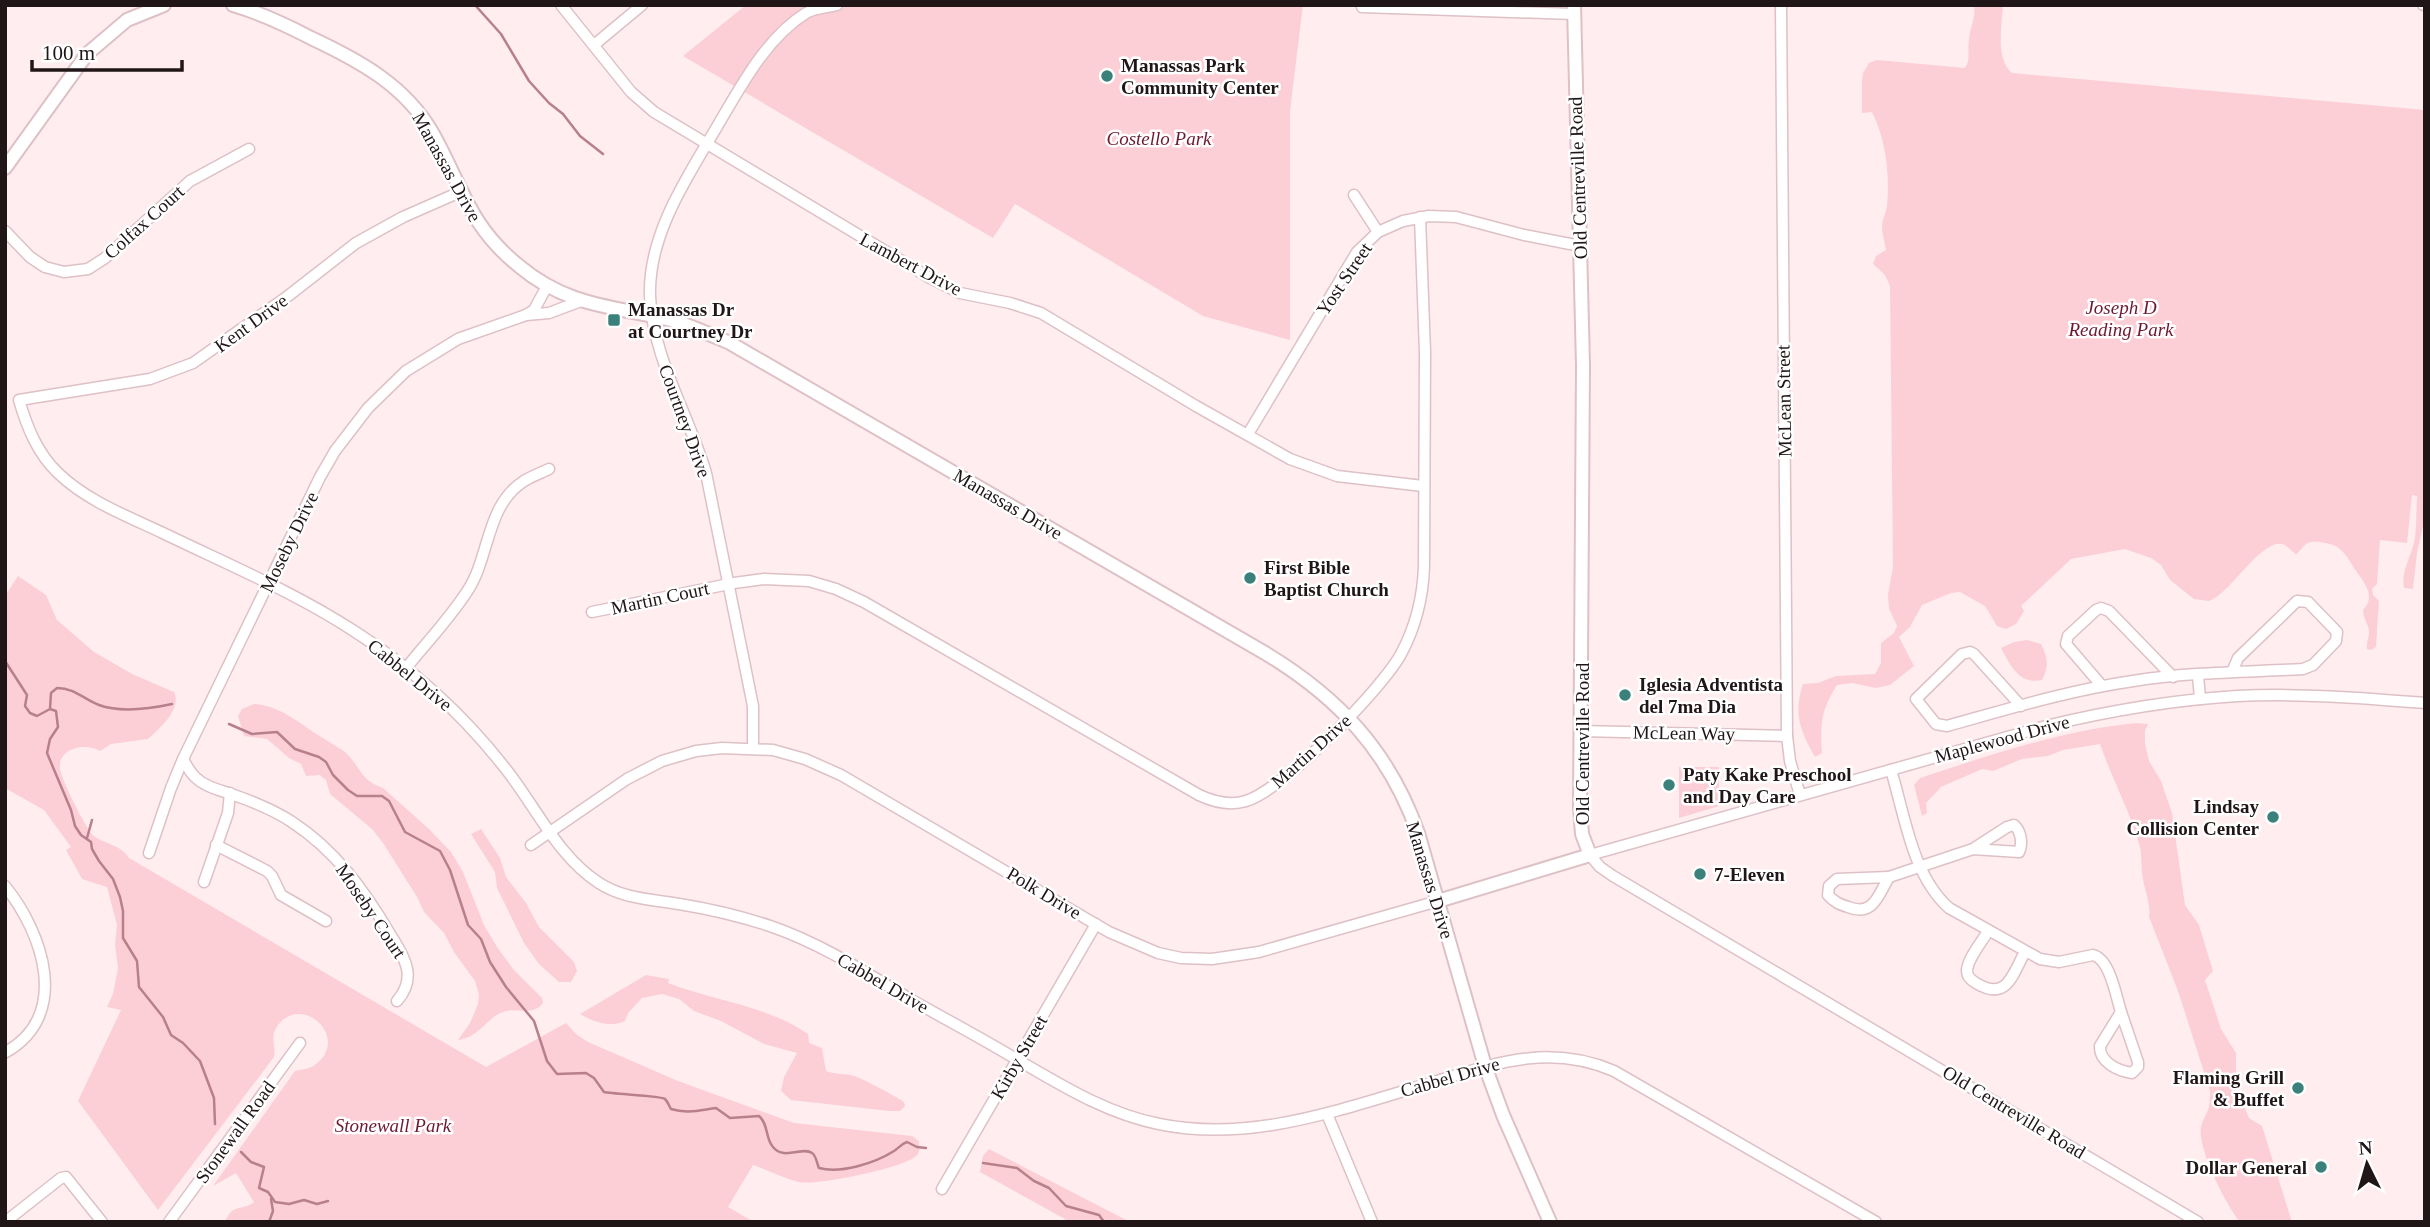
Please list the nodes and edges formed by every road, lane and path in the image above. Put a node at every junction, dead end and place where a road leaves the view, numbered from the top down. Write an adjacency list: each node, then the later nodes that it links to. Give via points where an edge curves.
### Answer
1 (164, 5): 12 (main road, via 127,20 87,54)
2 (233, 5): 13 (main road, Manassas Drive, via 348,55 401,92 433,134)
3 (561, 5): 9 (street, Lambert Drive)
4 (642, 5): 9 (street)
5 (837, 5): 10 (street, Courtney Drive, via 808,12 764,52)
6 (1781, 5): 40 (street, McLean Street)
7 (1362, 7): 8 (street)
8 (1574, 9): 18 (main road, Old Centreville Road)
9 (594, 45): 10 (street, Lambert Drive, via 645,105)
10 (706, 145): 22 (street, Courtney Drive, via 680,191 658,245 650,294); 24 (street, Lambert Drive, via 930,278 960,293 1041,313)
11 (249, 149): 16 (street, Colfax Court, via 190,181 88,269 64,272 45,267)
12 (5, 168)
13 (460, 192): 19 (main road, Manassas Drive, via 489,238); 23 (street, Kent Drive, via 356,243 193,363 150,379)
14 (1354, 195): 17 (street)
15 (1420, 217): 17 (street, Yost Street); 18 (street, Yost Street, via 1456,217); 26 (street, Martin Drive)
16 (5, 231)
17 (1378, 232): 24 (street, Yost Street, via 1357,252)
18 (1580, 246): 39 (main road, Old Centreville Road)
19 (547, 286): 20 (main road, Manassas Drive); 21 (street, via 534,310)
20 (581, 301): 21 (street, Moseby Drive, via 549,313); 22 (main road, Manassas Drive)
21 (526, 315): 27 (street, Moseby Drive, via 458,339 430,355 368,408 320,477)
22 (654, 317): 28 (street, Courtney Drive, via 664,363 697,443); 38 (main road, Manassas Drive, via 697,329 754,357 1305,677)
23 (19, 400): 27 (street, Cabbel Drive, via 37,446 78,490)
24 (1248, 434): 26 (street, Lambert Drive, via 1290,459 1337,476)
25 (549, 469): 30 (street, via 524,481 504,501 468,590)
26 (1423, 486): 38 (street, Martin Drive, via 1424,579 1416,619 1391,671)
27 (269, 584): 30 (street, Cabbel Drive, via 316,607); 42 (street, Moseby Drive)
28 (729, 584): 29 (street, Martin Court); 38 (street, Martin Drive, via 789,579 836,589 1217,802 1243,802 1269,790); 41 (street, Courtney Drive, via 753,706)
29 (592, 612)
30 (407, 667): 46 (street, Cabbel Drive, via 488,747)
31 (2232, 672): 31 (street, via 2238,658 2297,601 2308,602 2337,632 2336,642 2308,668); 32 (street)
32 (2198, 675): 33 (street); 35 (street)
33 (2172, 677): 34 (street); 34 (street, via 2101,608 2068,636 2066,644)
34 (2102, 687): 37 (street)
35 (2200, 699): 36 (street, Maplewood Drive, via 2292,695); 43 (street, Maplewood Drive, via 2082,717)
36 (2425, 703)
37 (2021, 706): 37 (street, via 1969,652 1916,699 1939,726)
38 (1349, 718): 56 (main road, Manassas Drive, via 1375,749 1402,794)
39 (1581, 731): 40 (street, McLean Way); 51 (main road, Old Centreville Road, via 1580,822)
40 (1787, 736): 45 (street, McLean Street)
41 (753, 748): 46 (street, Polk Drive, via 696,751 662,761 626,779); 58 (street, Polk Drive, via 793,755 841,775)
42 (183, 759): 44 (street, Moseby Court, via 203,783); 50 (street, Moseby Drive)
43 (1891, 770): 45 (street, Maplewood Drive); 52 (street)
44 (230, 793): 47 (street, via 229,813); 61 (street, Moseby Court, via 291,821 345,867 407,963 407,987)
45 (1800, 795): 51 (street, Maplewood Drive)
46 (550, 831): 48 (street, Polk Drive); 65 (street, Cabbel Drive, via 580,868 614,891 742,917 806,941)
47 (216, 845): 54 (street); 57 (street, via 267,871 281,895)
48 (531, 845)
49 (1973, 849): 49 (street, via 2019,852 2021,839 2014,825); 52 (street)
50 (149, 853)
51 (1590, 855): 56 (main road, Polk Drive); 75 (street, Old Centreville Road, via 1613,876)
52 (1921, 867): 53 (street); 59 (street, via 1939,899)
53 (1889, 877): 53 (street, via 1837,879 1829,886 1828,895 1856,910 1867,909)
54 (204, 882)
55 (5, 886): 64 (street, via 36,939 45,982 38,1021)
56 (1438, 901): 58 (street, Polk Drive, via 1259,952 1212,959 1158,953); 66 (main road, Manassas Drive)
57 (326, 921)
58 (1096, 924): 65 (street, Kirby Street)
59 (1988, 931): 60 (street); 60 (street, via 1967,973 1989,991 2004,988)
60 (2025, 952): 62 (street, via 2059,962 2098,956 2105,963)
61 (397, 1001)
62 (2121, 1012): 62 (street, via 2138,1062 2132,1073 2106,1062 2100,1053)
63 (300, 1043): 71 (street, Stonewall Road)
64 (6, 1052)
65 (1017, 1060): 67 (street, Cabbel Drive, via 1077,1094 1159,1124 1243,1129); 68 (street, Kirby Street)
66 (1486, 1066): 67 (street, Cabbel Drive); 73 (main road, Manassas Drive); 74 (street, Cabbel Drive, via 1538,1056 1597,1063)
67 (1327, 1114): 72 (street)
68 (942, 1189)
69 (5, 1222): 70 (street, via 66,1177)
70 (102, 1222)
71 (169, 1222)
72 (1372, 1222)
73 (1550, 1222)
74 (1875, 1222)
75 (2198, 1222)

